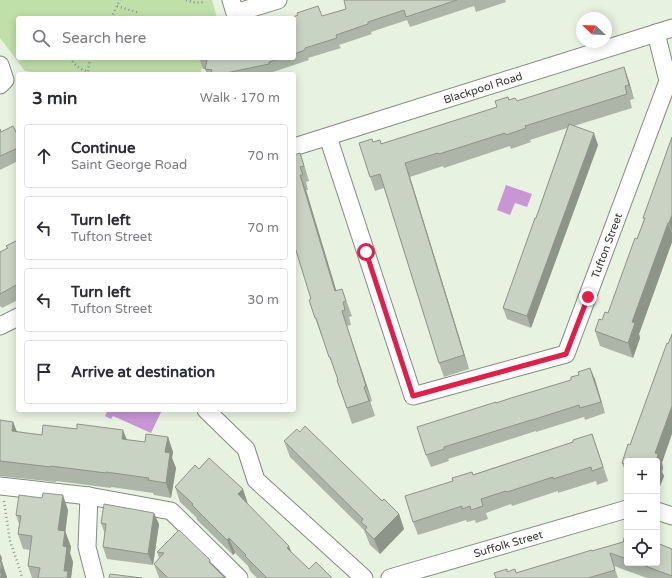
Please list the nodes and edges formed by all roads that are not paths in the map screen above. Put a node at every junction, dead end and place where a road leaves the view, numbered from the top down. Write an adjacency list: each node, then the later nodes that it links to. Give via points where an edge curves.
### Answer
1 (278, 0): 2 (street)
2 (233, 7)
3 (672, 28): 4 (street, Blackpool Road)
4 (656, 33): 5 (street, Blackpool Road); 5 (street, Tufton Street, via 668,81 566,354 413,396)
5 (328, 137): 6 (street, Blackpool Road)
6 (296, 146)
7 (16, 318): 8 (street)
8 (0, 326)
9 (208, 412): 17 (street, via 246,449 256,480)
10 (2, 492): 11 (street)
11 (89, 496): 15 (street, via 87,547); 16 (street, via 170,511)
12 (624, 510): 18 (street, Suffolk Street)
13 (660, 512): 14 (street)
14 (672, 516)
15 (95, 578)
16 (239, 578)
17 (364, 578)
18 (390, 578)

